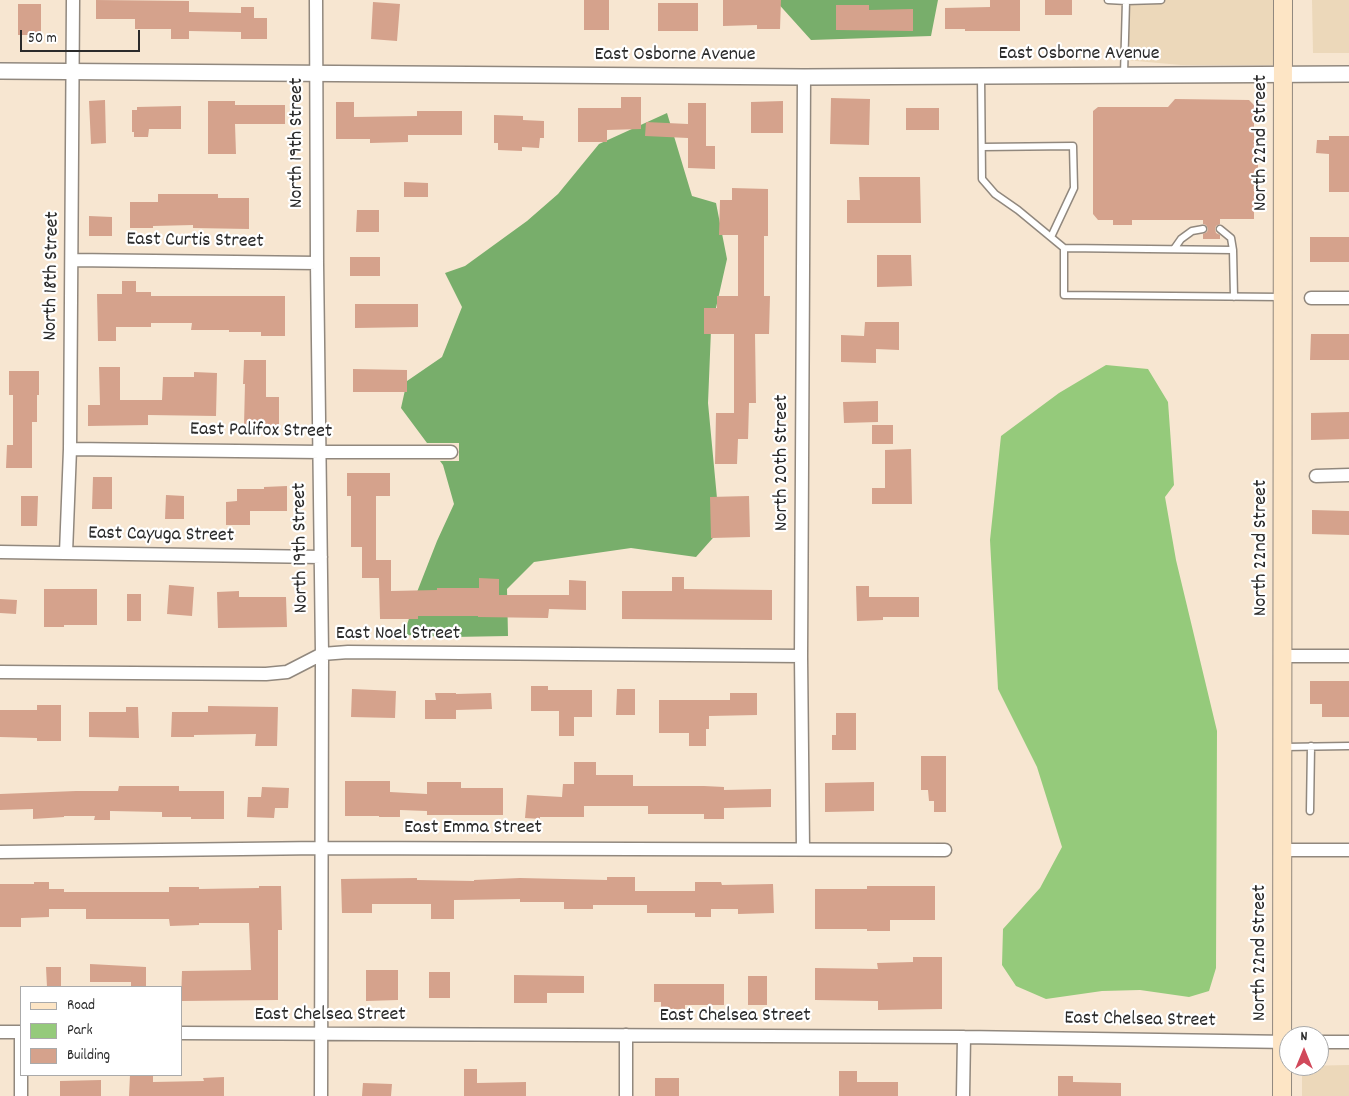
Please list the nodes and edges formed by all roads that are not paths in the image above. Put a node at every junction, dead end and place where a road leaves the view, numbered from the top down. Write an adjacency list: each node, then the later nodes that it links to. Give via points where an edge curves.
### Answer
1 (73, 0): 8 (street, North 18th Street)
2 (316, 0): 9 (street, North 19th Street)
3 (1108, 0): 6 (lane)
4 (1160, 0): 6 (lane)
5 (1283, 0): 10 (main road, North 22nd Street)
6 (1126, 1): 12 (lane)
7 (0, 72): 8 (street, East Osborne Avenue)
8 (73, 72): 9 (street, East Osborne Avenue); 22 (street, North 18th Street)
9 (316, 73): 14 (street, East Osborne Avenue); 23 (street, North 19th Street)
10 (1283, 74): 11 (street, East Osborne Avenue); 12 (street, East Osborne Avenue); 25 (main road, North 22nd Street)
11 (1349, 74)
12 (1124, 75): 13 (street, East Osborne Avenue)
13 (981, 76): 14 (street, East Osborne Avenue); 15 (lane)
14 (804, 77): 37 (street, North 20th Street)
15 (982, 147): 18 (lane, via 982,179 994,194); 18 (lane, via 1073,146 1074,188)
16 (1203, 229): 20 (lane, via 1192,231)
17 (1220, 229): 21 (lane, via 1230,238)
18 (1051, 237): 19 (lane)
19 (1064, 248): 20 (lane); 24 (lane, via 1064,295)
20 (1174, 249): 21 (lane)
21 (1233, 250): 24 (lane)
22 (72, 260): 23 (street, East Curtis Street); 28 (street, North 18th Street)
23 (317, 263): 29 (street, North 19th Street)
24 (1234, 297): 25 (lane)
25 (1283, 297): 38 (main road, North 22nd Street)
26 (1311, 298): 27 (street)
27 (1349, 298)
28 (70, 449): 29 (street, East Palifox Street); 34 (street, North 18th Street)
29 (320, 452): 30 (street, East Palifox Street); 35 (street, North 19th Street)
30 (451, 452)
31 (1316, 476): 32 (street)
32 (1349, 476)
33 (0, 552): 34 (street, East Cayuga Street)
34 (66, 553): 35 (street, East Cayuga Street)
35 (321, 557): 36 (street, North 19th Street)
36 (322, 654): 37 (street, East Noel Street); 40 (street, East Noel Street, via 287,672 266,674); 45 (street, North 19th Street)
37 (801, 656): 46 (street, North 20th Street)
38 (1283, 656): 39 (street); 43 (main road, North 22nd Street)
39 (1349, 656)
40 (0, 672)
41 (1311, 746): 42 (lane); 43 (lane); 44 (lane)
42 (1349, 746)
43 (1283, 747): 48 (main road, North 22nd Street)
44 (1310, 811)
45 (321, 848): 46 (street, East Emma Street); 50 (street, East Emma Street); 55 (street, North 19th Street)
46 (803, 849): 47 (street, East Emma Street)
47 (945, 850)
48 (1282, 850): 49 (street); 51 (main road, North 22nd Street)
49 (1349, 850)
50 (0, 852)
51 (1286, 1026)
52 (0, 1032): 53 (street)
53 (20, 1032)
54 (182, 1033): 55 (street, East Chelsea Street)
55 (321, 1035): 56 (street, East Chelsea Street); 64 (street, North 19th Street)
56 (626, 1036): 57 (street, East Chelsea Street); 65 (street)
57 (964, 1037): 58 (street, East Chelsea Street); 66 (street)
58 (1279, 1042)
59 (1329, 1042): 60 (street)
60 (1349, 1042)
61 (22, 1076): 63 (street)
62 (1283, 1076): 67 (main road, North 22nd Street)
63 (22, 1096)
64 (321, 1096)
65 (626, 1096)
66 (963, 1096)
67 (1282, 1096)

